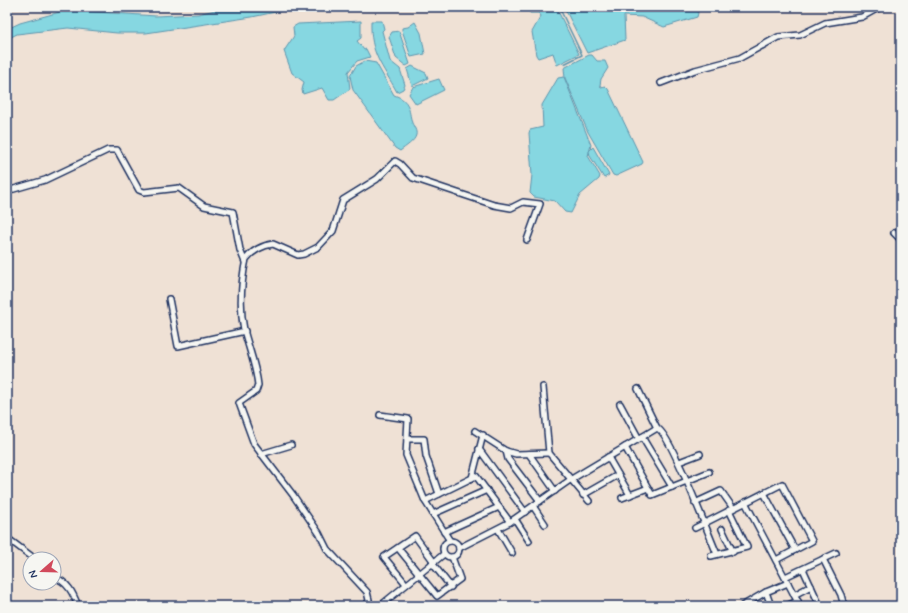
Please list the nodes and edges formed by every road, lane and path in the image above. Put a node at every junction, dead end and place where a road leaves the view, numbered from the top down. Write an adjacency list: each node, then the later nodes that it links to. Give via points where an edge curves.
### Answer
1 (880, 7): 2 (street, via 862,17 825,23 800,35 778,37 740,58 695,70)
2 (661, 83)
3 (7, 191): 7 (street, via 45,180 108,150 116,150 139,190 144,192 179,188 204,206 233,212 240,250)
4 (894, 233): 6 (street)
5 (527, 240): 7 (street, via 540,204 523,202 510,208 494,205 413,178 394,161 377,179 342,200 334,231 318,247 298,255 269,244 253,252)
6 (901, 240)
7 (245, 262): 9 (street, via 241,293)
8 (169, 299): 9 (street, via 178,346)
9 (244, 331): 24 (street, via 258,388 239,405 254,444)
10 (543, 386): 23 (street)
11 (638, 389): 14 (street)
12 (620, 404): 17 (street)
13 (380, 415): 18 (street, via 408,419)
14 (657, 428): 17 (street); 28 (street, via 663,432)
15 (475, 431): 16 (street)
16 (483, 435): 21 (street); 22 (street)
17 (640, 438): 20 (street); 34 (street)
18 (407, 439): 39 (street, via 424,439 426,456); 43 (street, via 406,455)
19 (291, 445): 24 (street)
20 (625, 447): 27 (street); 35 (street)
21 (479, 449): 31 (street); 51 (street)
22 (506, 451): 25 (street); 44 (street, via 508,459)
23 (548, 453): 25 (street); 32 (street)
24 (261, 454): 91 (street, via 293,495 327,549 367,592 370,600)
25 (529, 454): 37 (street)
26 (700, 454): 28 (street)
27 (608, 457): 30 (street); 32 (street)
28 (679, 462): 33 (street)
29 (709, 472): 33 (street)
30 (618, 475): 40 (street); 41 (street)
31 (472, 478): 36 (street, via 476,476); 39 (street)
32 (570, 480): 37 (street); 40 (street)
33 (686, 482): 34 (street); 47 (street)
34 (672, 487): 35 (street, via 652,495)
35 (648, 488): 41 (street)
36 (487, 490): 49 (street); 52 (street)
37 (554, 490): 44 (street)
38 (764, 493): 46 (street); 65 (street); 65 (street, via 782,484 812,541)
39 (439, 494): 43 (street)
40 (583, 495): 45 (street)
41 (630, 495): 42 (street)
42 (622, 498)
43 (425, 501): 52 (street)
44 (540, 501): 48 (street)
45 (589, 501)
46 (745, 502): 50 (street); 75 (street)
47 (695, 503): 50 (street, via 721,491); 54 (street)
48 (533, 506): 51 (street); 55 (street)
49 (499, 507): 53 (street); 59 (street)
50 (731, 509): 54 (street); 67 (street, via 747,545)
51 (525, 512): 53 (street)
52 (433, 514): 59 (street)
53 (513, 520): 57 (street); 62 (street)
54 (704, 523): 56 (street); 71 (street)
55 (545, 524)
56 (695, 528)
57 (498, 529): 64 (street); 68 (street)
58 (722, 529): 67 (street)
59 (444, 532): 61 (street)
60 (7, 538): 66 (street)
61 (450, 541): 64 (street); 70 (street, via 443,545)
62 (529, 541)
63 (398, 548): 76 (street, via 415,536); 78 (street); 82 (street, via 384,557)
64 (459, 548): 73 (street, via 458,553)
65 (795, 550): 75 (street)
66 (25, 551)
67 (733, 552): 71 (street)
68 (512, 553)
69 (836, 553): 74 (street)
70 (444, 554): 73 (street); 76 (street)
71 (717, 554): 72 (street)
72 (711, 556)
73 (452, 557): 84 (street, via 460,579)
74 (824, 559): 77 (street); 96 (street)
75 (776, 560): 79 (street)
76 (433, 562): 78 (street); 84 (street)
77 (803, 568): 79 (street); 83 (street)
78 (419, 574): 82 (street); 84 (street, via 437,596)
79 (785, 577): 81 (street)
80 (62, 581): 90 (street, via 66,583)
81 (788, 583): 85 (street); 86 (street)
82 (406, 584): 92 (street)
83 (811, 586): 86 (street); 89 (street)
84 (451, 587)
85 (766, 592): 87 (street); 94 (street)
86 (794, 595): 88 (street)
87 (749, 604): 93 (street)
88 (799, 604): 95 (street)
89 (819, 605)
90 (78, 606)
91 (366, 606)
92 (380, 606)
93 (742, 606)
94 (771, 606)
95 (786, 606)
96 (844, 606)

